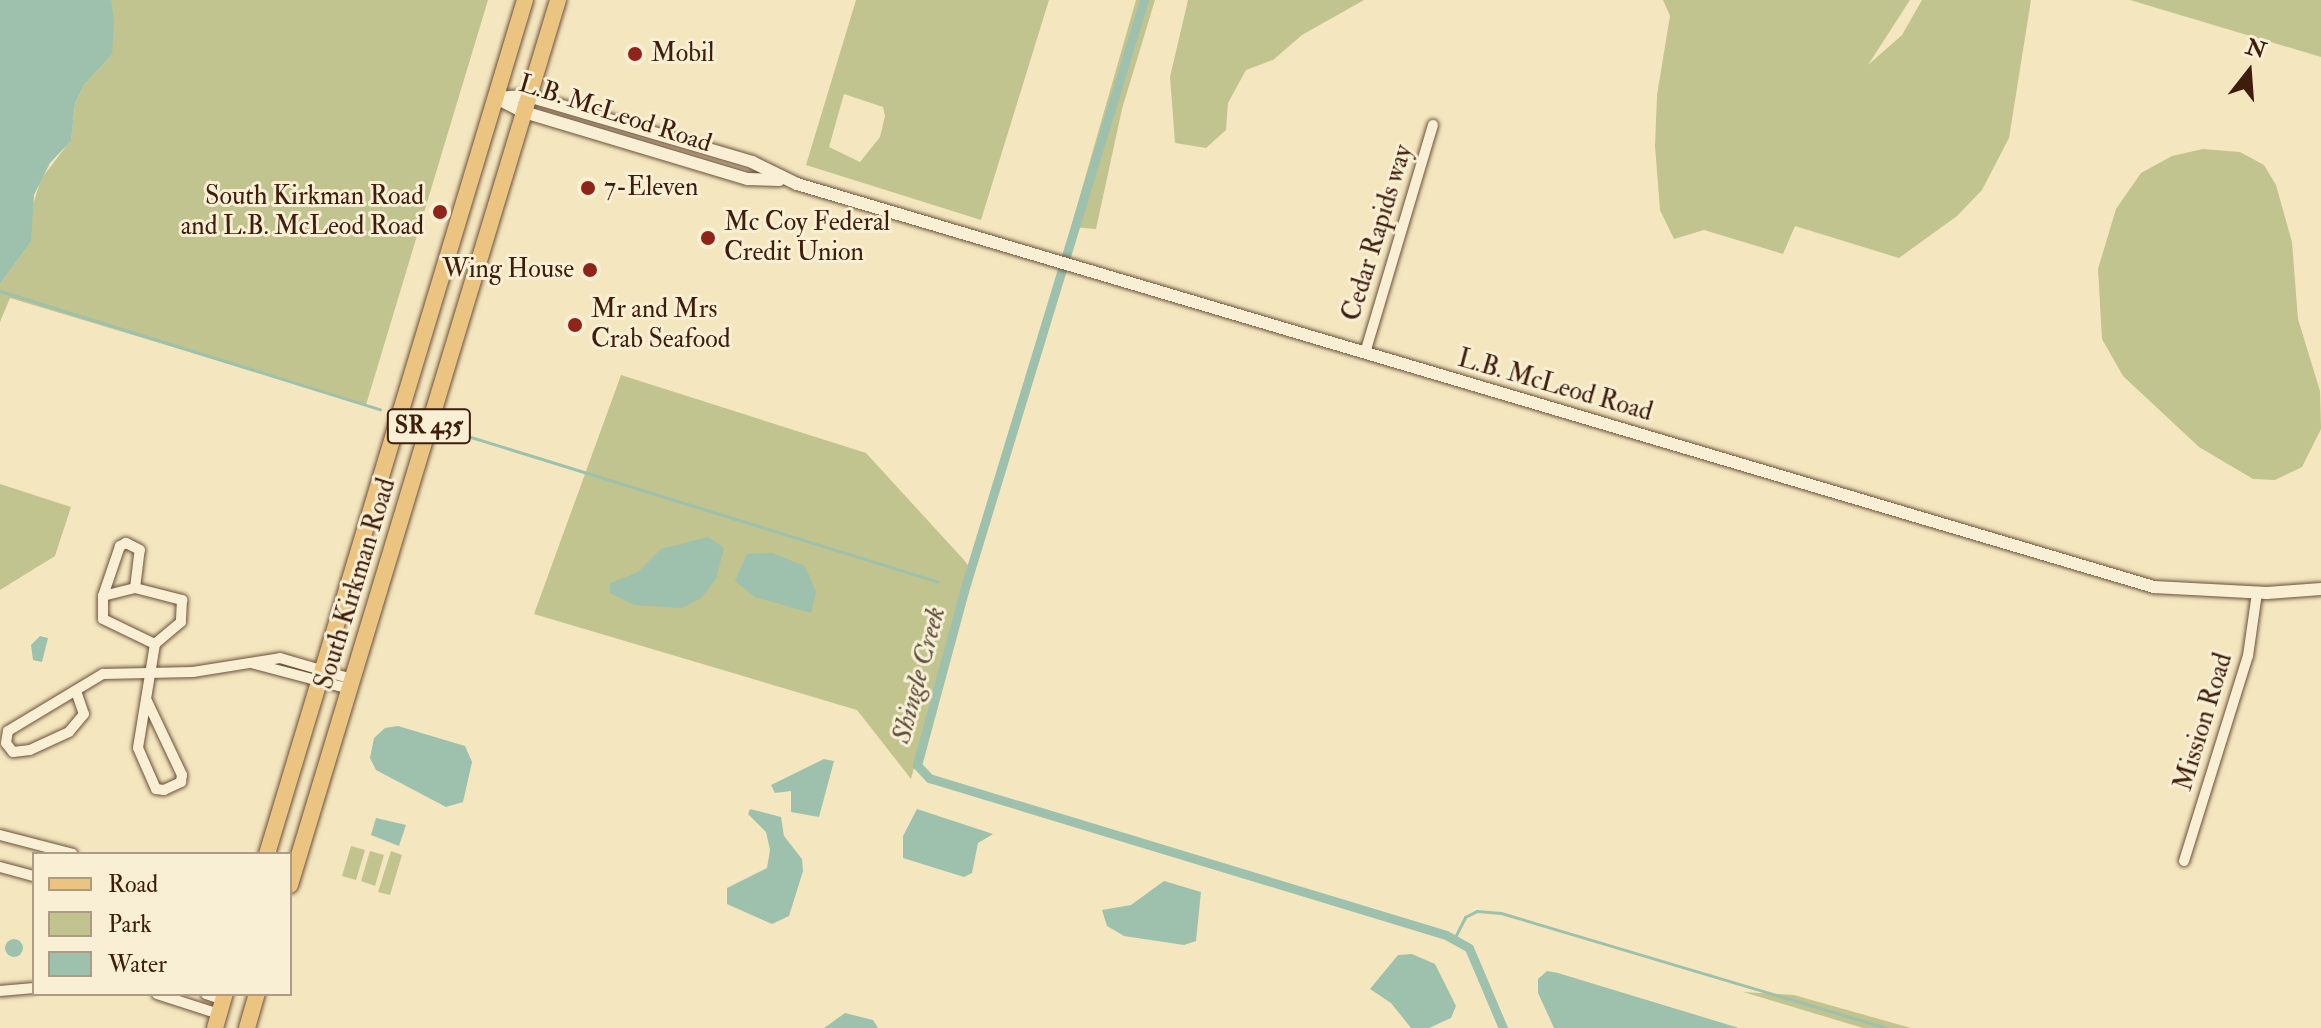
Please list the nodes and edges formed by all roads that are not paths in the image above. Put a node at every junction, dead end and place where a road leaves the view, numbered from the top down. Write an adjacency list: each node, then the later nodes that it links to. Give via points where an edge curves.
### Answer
1 (525, 0): 3 (main road, SR 435)
2 (558, 0): 4 (main road, SR 435)
3 (496, 98): 4 (street, L.B. McLeod Road); 13 (main road, South Kirkman Road / SR 435)
4 (526, 104): 6 (street, L.B. McLeod Road, via 748,179 782,180); 14 (main road, South Kirkman Road / SR 435)
5 (1433, 125): 6 (street, Cedar Rapids way)
6 (1365, 353): 9 (street, L.B. McLeod Road, via 2144,584)
7 (135, 588): 10 (street); 10 (street, via 140,550 126,543 120,546); 11 (street, via 177,597 185,605 173,633)
8 (2321, 589): 9 (street, L.B. McLeod Road)
9 (2257, 593): 20 (street, Mission Road, via 2248,656)
10 (103, 596): 11 (street, via 103,619)
11 (155, 644): 12 (street)
12 (152, 670): 13 (street, via 193,672 280,658); 15 (street, via 103,674); 16 (street)
13 (321, 676): 14 (street); 19 (main road, South Kirkman Road / SR 435)
14 (351, 684): 23 (main road, South Kirkman Road / SR 435)
15 (77, 694): 15 (street, via 8,731 6,743 13,752 69,732 84,714)
16 (146, 699): 16 (street, via 138,748 156,789 164,790 181,782 182,775)
17 (0, 835): 18 (street)
18 (65, 852)
19 (268, 852)
20 (2184, 861)
21 (0, 867): 22 (street)
22 (32, 875)
23 (292, 878)
24 (32, 988): 25 (street)
25 (0, 991)
26 (166, 996): 28 (street)
27 (256, 996): 29 (main road)
28 (221, 1009)
29 (247, 1028)

